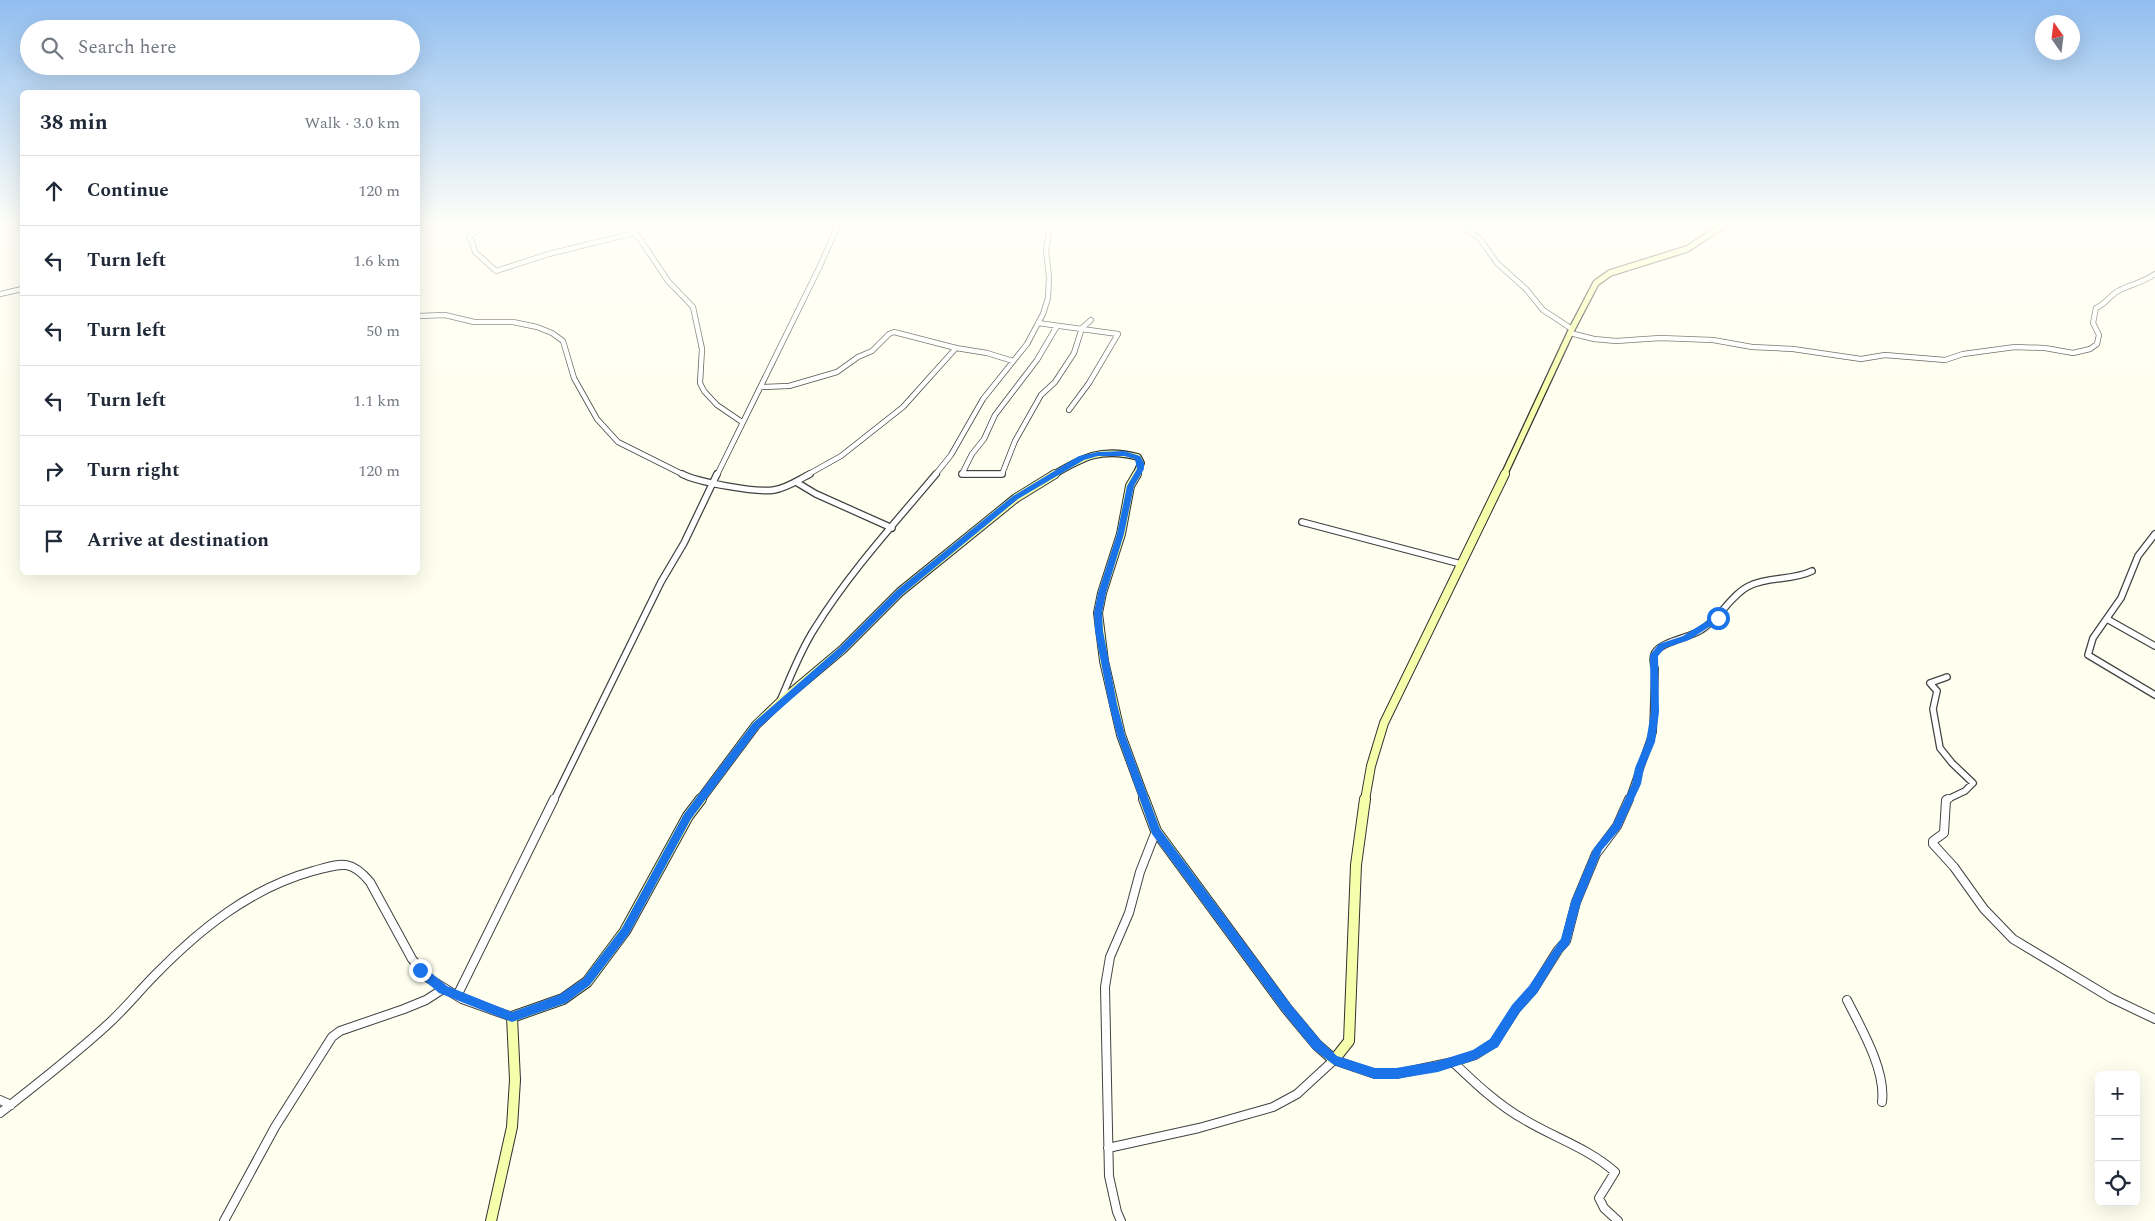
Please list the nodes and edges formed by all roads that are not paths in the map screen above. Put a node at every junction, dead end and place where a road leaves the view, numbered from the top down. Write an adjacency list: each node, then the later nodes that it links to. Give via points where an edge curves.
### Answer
1 (667, 280): 19 (street, via 693,308 702,349 700,383 704,391 717,405)
2 (814, 280): 17 (street)
3 (1049, 280): 11 (street, via 1046,308)
4 (1516, 280): 14 (street, via 1543,310)
5 (1600, 280): 14 (main road)
6 (2147, 280): 14 (street, via 2117,291 2104,305 2096,308 2093,323 2099,335 2097,344 2073,353 2015,347 1962,354 1939,361 1885,355 1861,359 1712,340 1594,339)
7 (20, 289): 8 (street)
8 (0, 294)
9 (420, 316): 20 (street, via 445,315 474,322 512,322 552,334 563,341 574,378 600,424 613,439 671,470)
10 (1091, 320): 13 (street)
11 (1038, 323): 12 (street); 16 (street)
12 (1057, 326): 13 (street); 13 (street, via 1037,360 996,416 962,474 1002,474 1015,441 1041,395 1055,382 1074,353)
13 (1082, 328): 18 (street, via 1118,334)
14 (1571, 331): 25 (main road)
15 (956, 348): 16 (street); 17 (street, via 894,332 872,351 837,372 789,386); 21 (street, via 898,412 841,456)
16 (1014, 361): 23 (street, via 983,400 951,455)
17 (761, 386): 19 (street)
18 (1069, 410)
19 (742, 422): 20 (street)
20 (713, 482): 21 (street, via 765,490); 34 (street)
21 (796, 482): 23 (street)
22 (1302, 522): 25 (street)
23 (892, 528): 31 (street, via 840,590 814,628)
24 (2155, 534): 27 (street, via 2138,556 2121,598)
25 (1461, 564): 38 (main road, via 1390,707 1371,766 1356,864 1350,1036)
26 (1812, 571): 39 (street, via 1796,580 1771,579 1749,586 1735,596 1714,622 1655,652 1655,712 1650,742 1617,826 1596,854 1576,902 1566,940 1494,1043 1475,1055)
27 (2107, 619): 28 (street); 30 (street, via 2093,638 2088,655)
28 (2155, 646)
29 (1947, 677): 37 (street, via 1930,683 1936,691 1933,708 1938,740 1945,755 1973,783 1965,792 1946,800 1944,833 1933,844 1984,909 2013,939 2111,998)
30 (2155, 695)
31 (780, 702): 32 (main road, via 843,649 900,592 1016,498 1082,458 1098,454 1133,454 1141,463 1140,469 1130,486 1121,534 1102,593 1099,631 1121,735); 36 (main road, via 756,725 688,816 625,931 587,982 563,999)
32 (1156, 831): 38 (main road, via 1287,1009); 44 (street, via 1110,957 1105,987)
33 (443, 989): 34 (street); 42 (street, via 420,970 363,874 352,866 310,871 237,906 196,936 109,1023); 45 (street, via 426,1000 340,1031 332,1037 281,1114)
34 (457, 996): 36 (street)
35 (1847, 1000): 41 (street, via 1879,1073 1885,1096)
36 (512, 1017): 46 (main road, via 515,1080 512,1127)
37 (2155, 1019)
38 (1334, 1060): 39 (street, via 1375,1074 1396,1074); 44 (street, via 1290,1099 1269,1108 1156,1139)
39 (1453, 1062): 48 (street, via 1484,1093 1506,1108 1534,1126 1573,1144 1615,1172 1599,1198)
40 (0, 1100): 42 (street)
41 (1882, 1102)
42 (11, 1105): 43 (street)
43 (0, 1113)
44 (1108, 1148): 47 (street, via 1108,1176)
45 (224, 1221)
46 (492, 1221)
47 (1121, 1221)
48 (1618, 1221)

